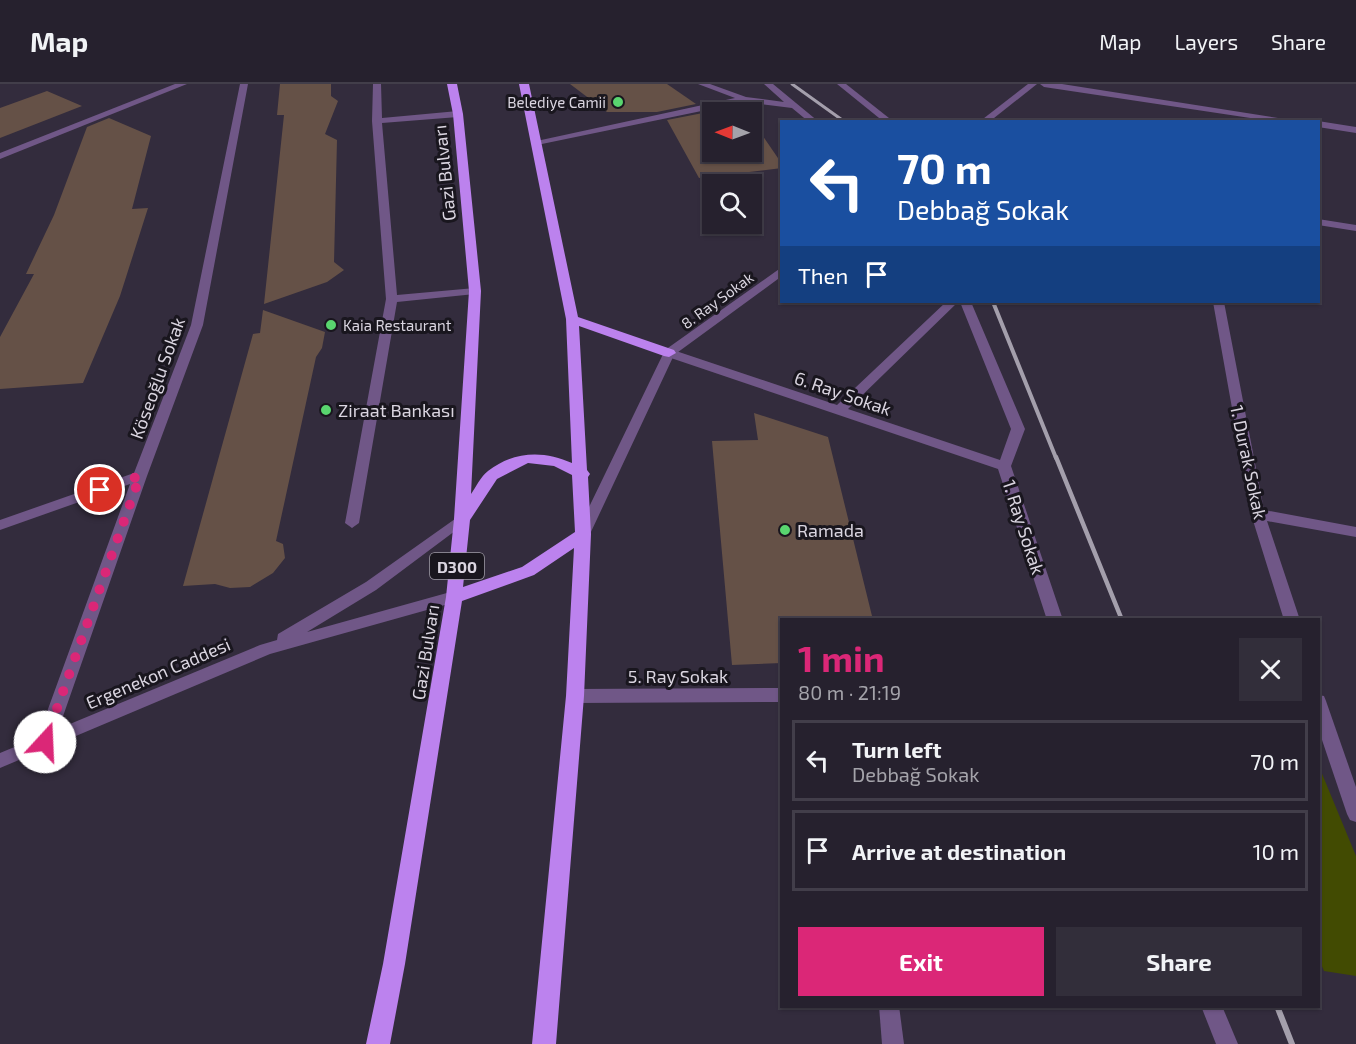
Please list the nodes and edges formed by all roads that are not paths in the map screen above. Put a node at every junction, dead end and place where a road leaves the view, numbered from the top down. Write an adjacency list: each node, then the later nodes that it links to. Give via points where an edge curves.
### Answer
1 (183, 84): 22 (street)
2 (244, 84): 36 (street, Köseoğlu Sokak, via 197,325)
3 (377, 84): 18 (street)
4 (452, 84): 13 (highway, Gazi Bulvarı / D300)
5 (524, 84): 21 (highway)
6 (702, 84): 11 (street)
7 (768, 84): 12 (street)
8 (841, 84): 15 (street)
9 (1034, 84): 16 (street)
10 (1044, 84): 17 (street)
11 (745, 99): 12 (street); 21 (street)
12 (796, 106): 14 (street)
13 (458, 114): 18 (street); 26 (highway, Gazi Bulvarı / D300)
14 (813, 120)
15 (887, 120)
16 (986, 120)
17 (1286, 120)
18 (377, 121): 27 (street)
19 (1320, 124): 20 (street)
20 (1356, 130)
21 (537, 142): 31 (highway)
22 (0, 156)
23 (1320, 222): 24 (street)
24 (1356, 228)
25 (780, 271): 32 (street, 8. Ray Sokak)
26 (475, 291): 27 (street); 38 (highway, Gazi Bulvarı / D300)
27 (392, 299): 39 (street)
28 (951, 303): 33 (street)
29 (966, 303): 34 (street, 1. Ray Sokak, via 1018,429)
30 (1218, 303): 37 (street, 1. Durak Sokak)
31 (572, 319): 32 (highway); 35 (highway)
32 (669, 353): 33 (street, 6. Ray Sokak); 42 (street)
33 (839, 410): 34 (street, 6. Ray Sokak)
34 (1004, 466): 44 (street, 1. Ray Sokak)
35 (582, 474): 38 (highway, via 556,462 526,458 492,475); 42 (highway)
36 (140, 476): 40 (street); 50 (street, Köseoğlu Sokak)
37 (1258, 514): 41 (street); 45 (street, 1. Durak Sokak)
38 (462, 519): 43 (highway, Gazi Bulvarı / D300); 46 (street, via 371,586)
39 (352, 523)
40 (0, 525)
41 (1356, 532)
42 (584, 534): 43 (highway, via 528,571); 48 (highway)
43 (454, 597): 46 (street); 55 (highway, Gazi Bulvarı / D300)
44 (1054, 618)
45 (1291, 618)
46 (266, 649): 50 (street, Ergenekon Caddesi)
47 (780, 695): 48 (street, 5. Ray Sokak)
48 (575, 696): 56 (highway)
49 (1320, 707): 52 (street)
50 (45, 742): 51 (street, Ergenekon Caddesi)
51 (0, 761)
52 (1356, 814)
53 (889, 1008): 57 (street)
54 (1212, 1008): 58 (street)
55 (378, 1044)
56 (544, 1044)
57 (893, 1044)
58 (1227, 1044)

